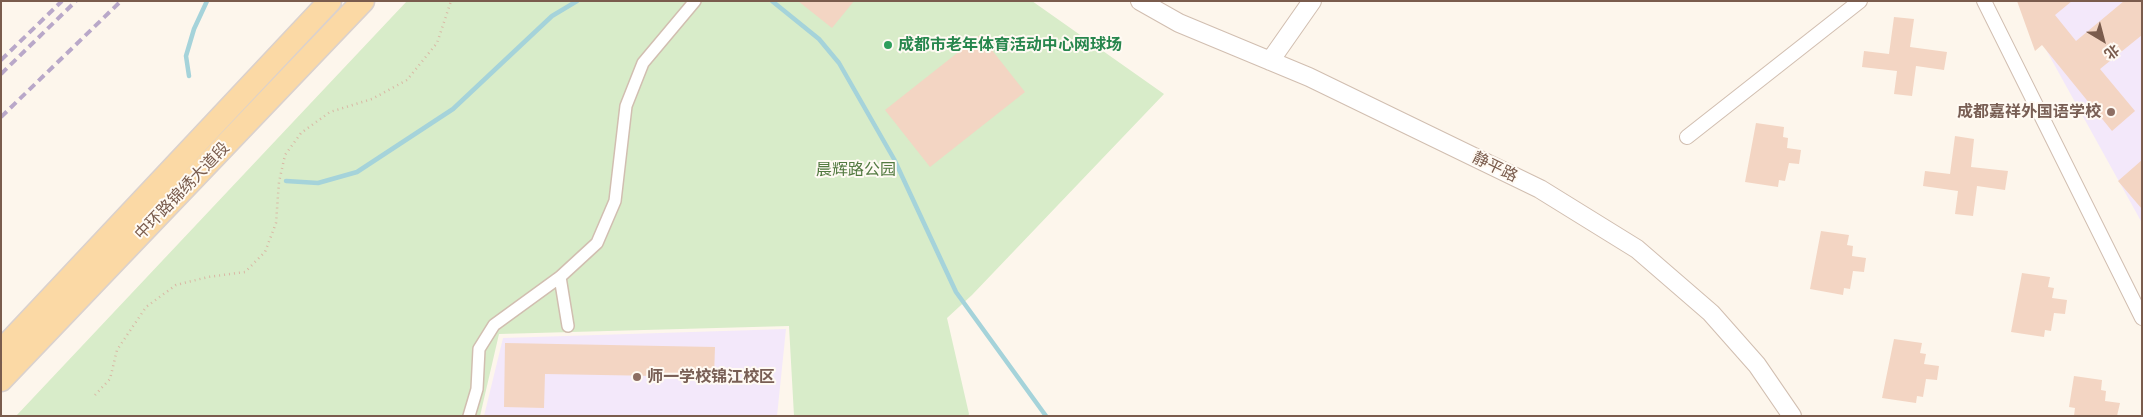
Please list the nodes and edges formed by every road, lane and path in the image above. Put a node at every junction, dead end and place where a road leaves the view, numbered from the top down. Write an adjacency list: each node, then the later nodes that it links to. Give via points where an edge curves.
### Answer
1 (330, 1): 14 (main road, 中环路锦绣大道段)
2 (362, 1): 15 (main road, 中环路锦绣大道段)
3 (451, 1): 16 (path, via 437,42 407,80 372,99 330,112 301,133 285,155 276,223 265,252 245,272 176,285 146,308 117,350 110,379)
4 (695, 1): 11 (street, via 643,63 626,106 615,201 597,243)
5 (1140, 1): 9 (street, 静平路, via 1179,23)
6 (1312, 1): 9 (street)
7 (1860, 1): 10 (street)
8 (1984, 1): 12 (street)
9 (1270, 61): 18 (street, 静平路, via 1540,189 1637,249 1711,313 1757,364)
10 (1687, 137)
11 (560, 277): 13 (street); 17 (street, via 494,326 479,349 478,389)
12 (2142, 318)
13 (568, 326)
14 (1, 351)
15 (1, 380)
16 (95, 394)
17 (469, 416)
18 (1792, 416)

